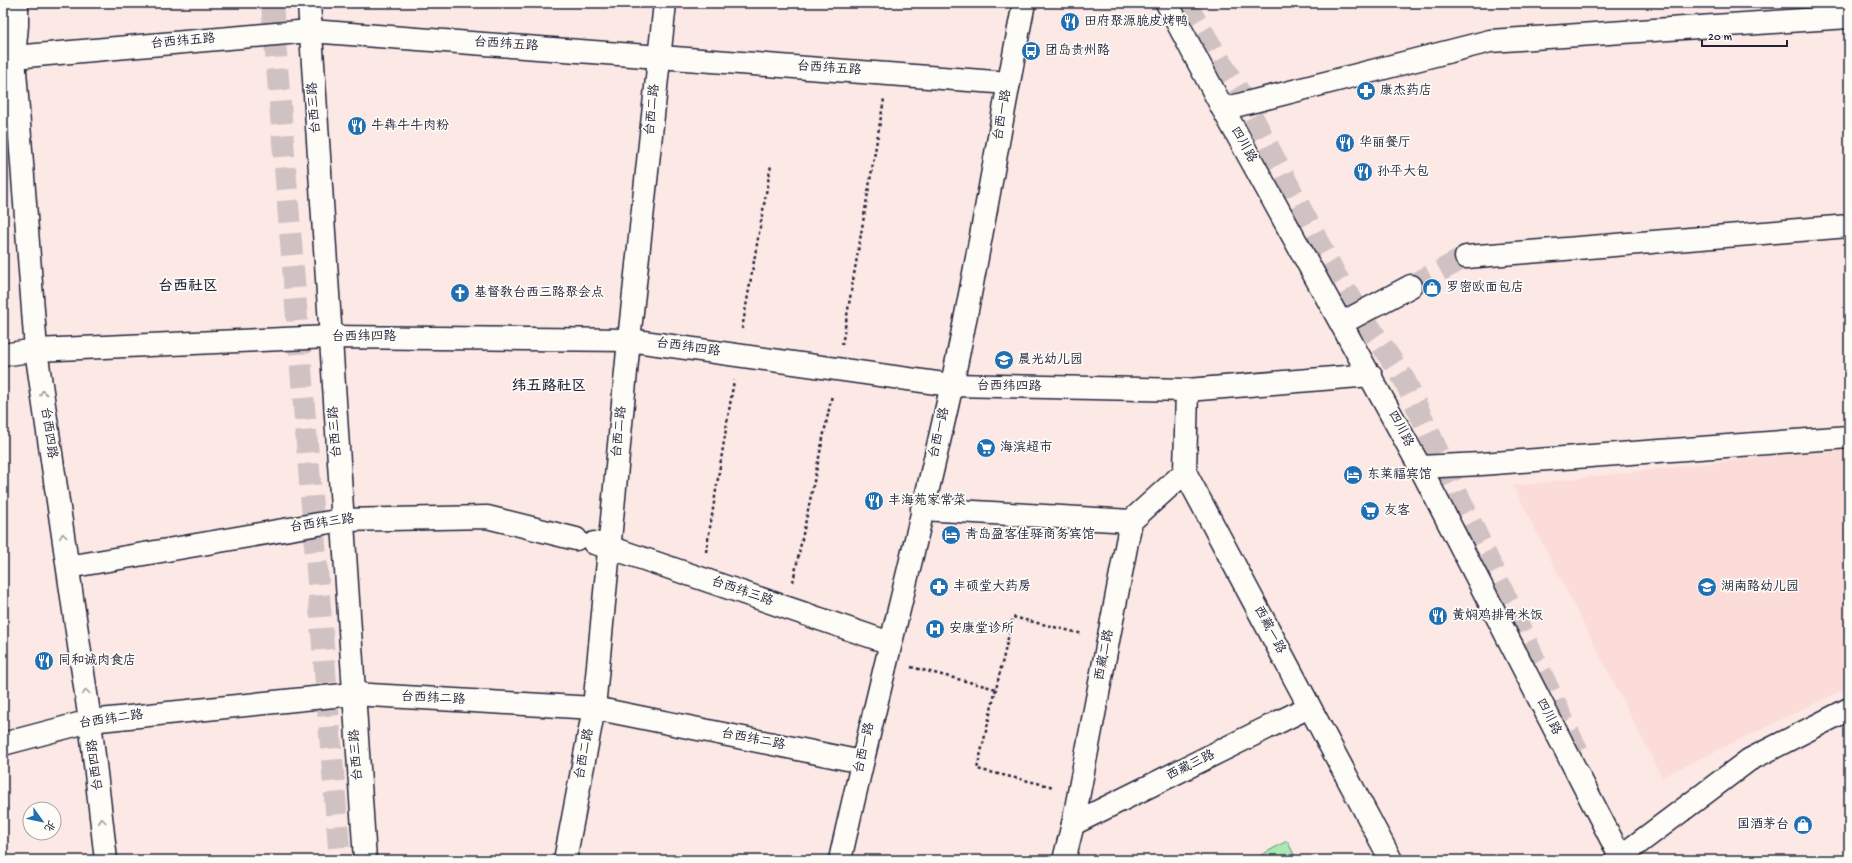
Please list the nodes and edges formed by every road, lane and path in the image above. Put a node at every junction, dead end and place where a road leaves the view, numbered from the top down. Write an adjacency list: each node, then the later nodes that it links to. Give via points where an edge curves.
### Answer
1 (17, 3): 9 (street, 台西四路, via 17,26)
2 (309, 3): 7 (street, 台西三路)
3 (665, 3): 8 (street, 台西二路)
4 (1024, 3): 11 (street, 台西一路)
5 (1167, 3): 12 (street, 四川路)
6 (1849, 17): 12 (street, via 1490,41)
7 (310, 31): 8 (street, 台西纬五路); 9 (street, 台西纬五路); 17 (street, 台西三路)
8 (659, 57): 10 (street, 台西纬五路); 18 (street, 台西二路)
9 (9, 58): 19 (street, 台西四路)
10 (888, 74): 11 (street, 台西纬五路); 21 (path)
11 (1009, 83): 23 (street, 台西一路)
12 (1223, 109): 16 (street, 四川路)
13 (1849, 226): 14 (street)
14 (1466, 257)
15 (1411, 286): 16 (street)
16 (1342, 324): 22 (street, 四川路)
17 (330, 337): 18 (street, 台西纬四路); 19 (street, 台西纬四路); 29 (street, 台西三路)
18 (629, 340): 21 (street, 台西纬四路); 31 (street, 台西二路)
19 (36, 350): 20 (street, 台西纬四路); 32 (street, 台西四路, one-way to 19)
20 (3, 355)
21 (838, 369): 23 (street, 台西纬四路); 33 (path)
22 (1371, 375): 24 (street, 台西纬四路); 26 (street, 四川路)
23 (951, 385): 24 (street, 台西纬四路); 28 (street, 台西一路)
24 (1187, 390): 27 (street, 西藏一路)
25 (1849, 437): 26 (street)
26 (1420, 467): 46 (street, 四川路)
27 (1185, 472): 30 (street); 38 (street, 西藏一路)
28 (922, 509): 30 (street); 35 (street, 台西一路)
29 (342, 520): 31 (street, 台西纬三路, via 487,517); 32 (street, 台西纬三路); 37 (street, 台西三路)
30 (1130, 521): 34 (street, 西藏二路)
31 (593, 543): 33 (street, 台西纬三路); 39 (street, 台西二路)
32 (68, 567): 41 (street, 台西四路, one-way to 32)
33 (787, 608): 35 (street, 台西纬三路)
34 (1108, 640): 36 (path, via 1013,617); 44 (street, 西藏二路)
35 (888, 652): 36 (path); 43 (street, 台西一路)
36 (996, 689): 44 (path, via 977,769)
37 (353, 694): 39 (street, 台西纬二路); 41 (street, 台西纬二路); 48 (street, 台西三路)
38 (1309, 707): 45 (street, 西藏三路); 52 (street, 西藏一路)
39 (594, 708): 43 (street, 台西纬二路); 49 (street, 台西二路)
40 (1849, 709): 46 (street, via 1749,760)
41 (90, 721): 42 (street, 台西纬二路); 47 (street, 台西四路, one-way to 41)
42 (3, 744)
43 (862, 762): 50 (street, 台西一路)
44 (1079, 792): 45 (street, 西藏二路)
45 (1073, 824): 51 (street, 西藏二路)
46 (1620, 859)
47 (106, 860)
48 (365, 860)
49 (565, 860)
50 (840, 860)
51 (1064, 860)
52 (1391, 860)

